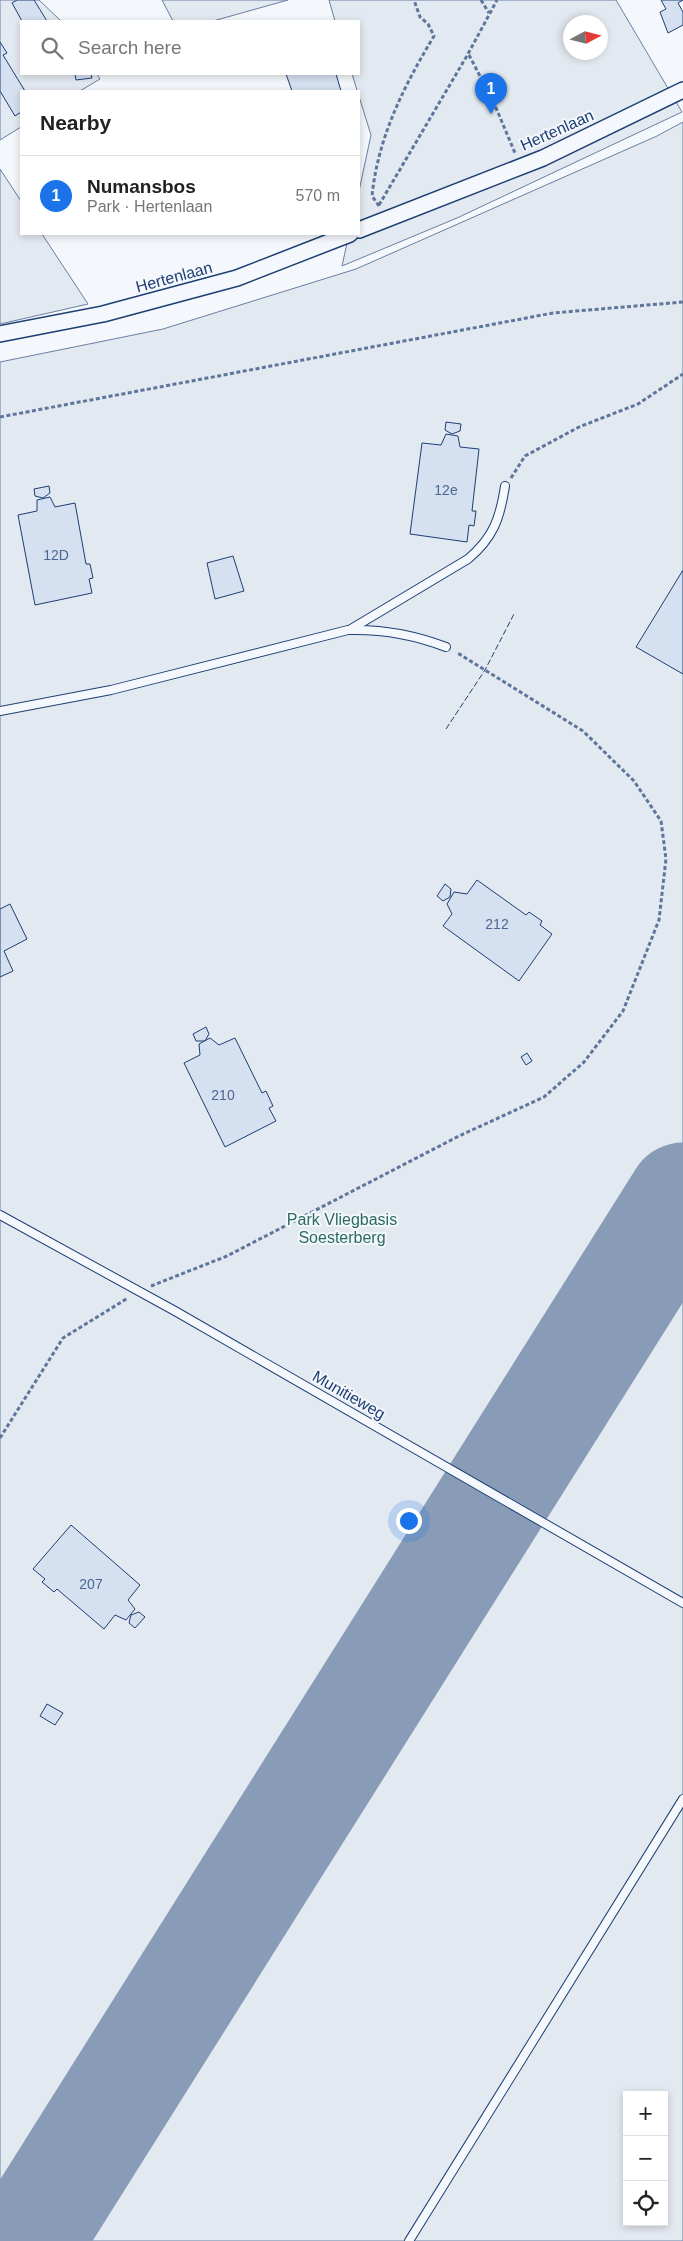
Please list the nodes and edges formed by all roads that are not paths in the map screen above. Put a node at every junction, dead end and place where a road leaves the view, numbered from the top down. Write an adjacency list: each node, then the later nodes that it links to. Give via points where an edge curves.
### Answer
1 (683, 90): 2 (street, Hertenlaan, via 542,158)
2 (363, 229)
3 (347, 235): 4 (street, Hertenlaan, via 211,286 103,314)
4 (0, 334)
5 (505, 486): 6 (lane, via 502,510 480,549)
6 (348, 630): 7 (lane, via 370,629 403,634); 8 (lane, via 110,690)
7 (446, 647)
8 (0, 711)
9 (0, 1215): 10 (lane, Munitieweg, via 139,1291)
10 (683, 1603)
11 (683, 1799): 12 (lane)
12 (409, 2241)

